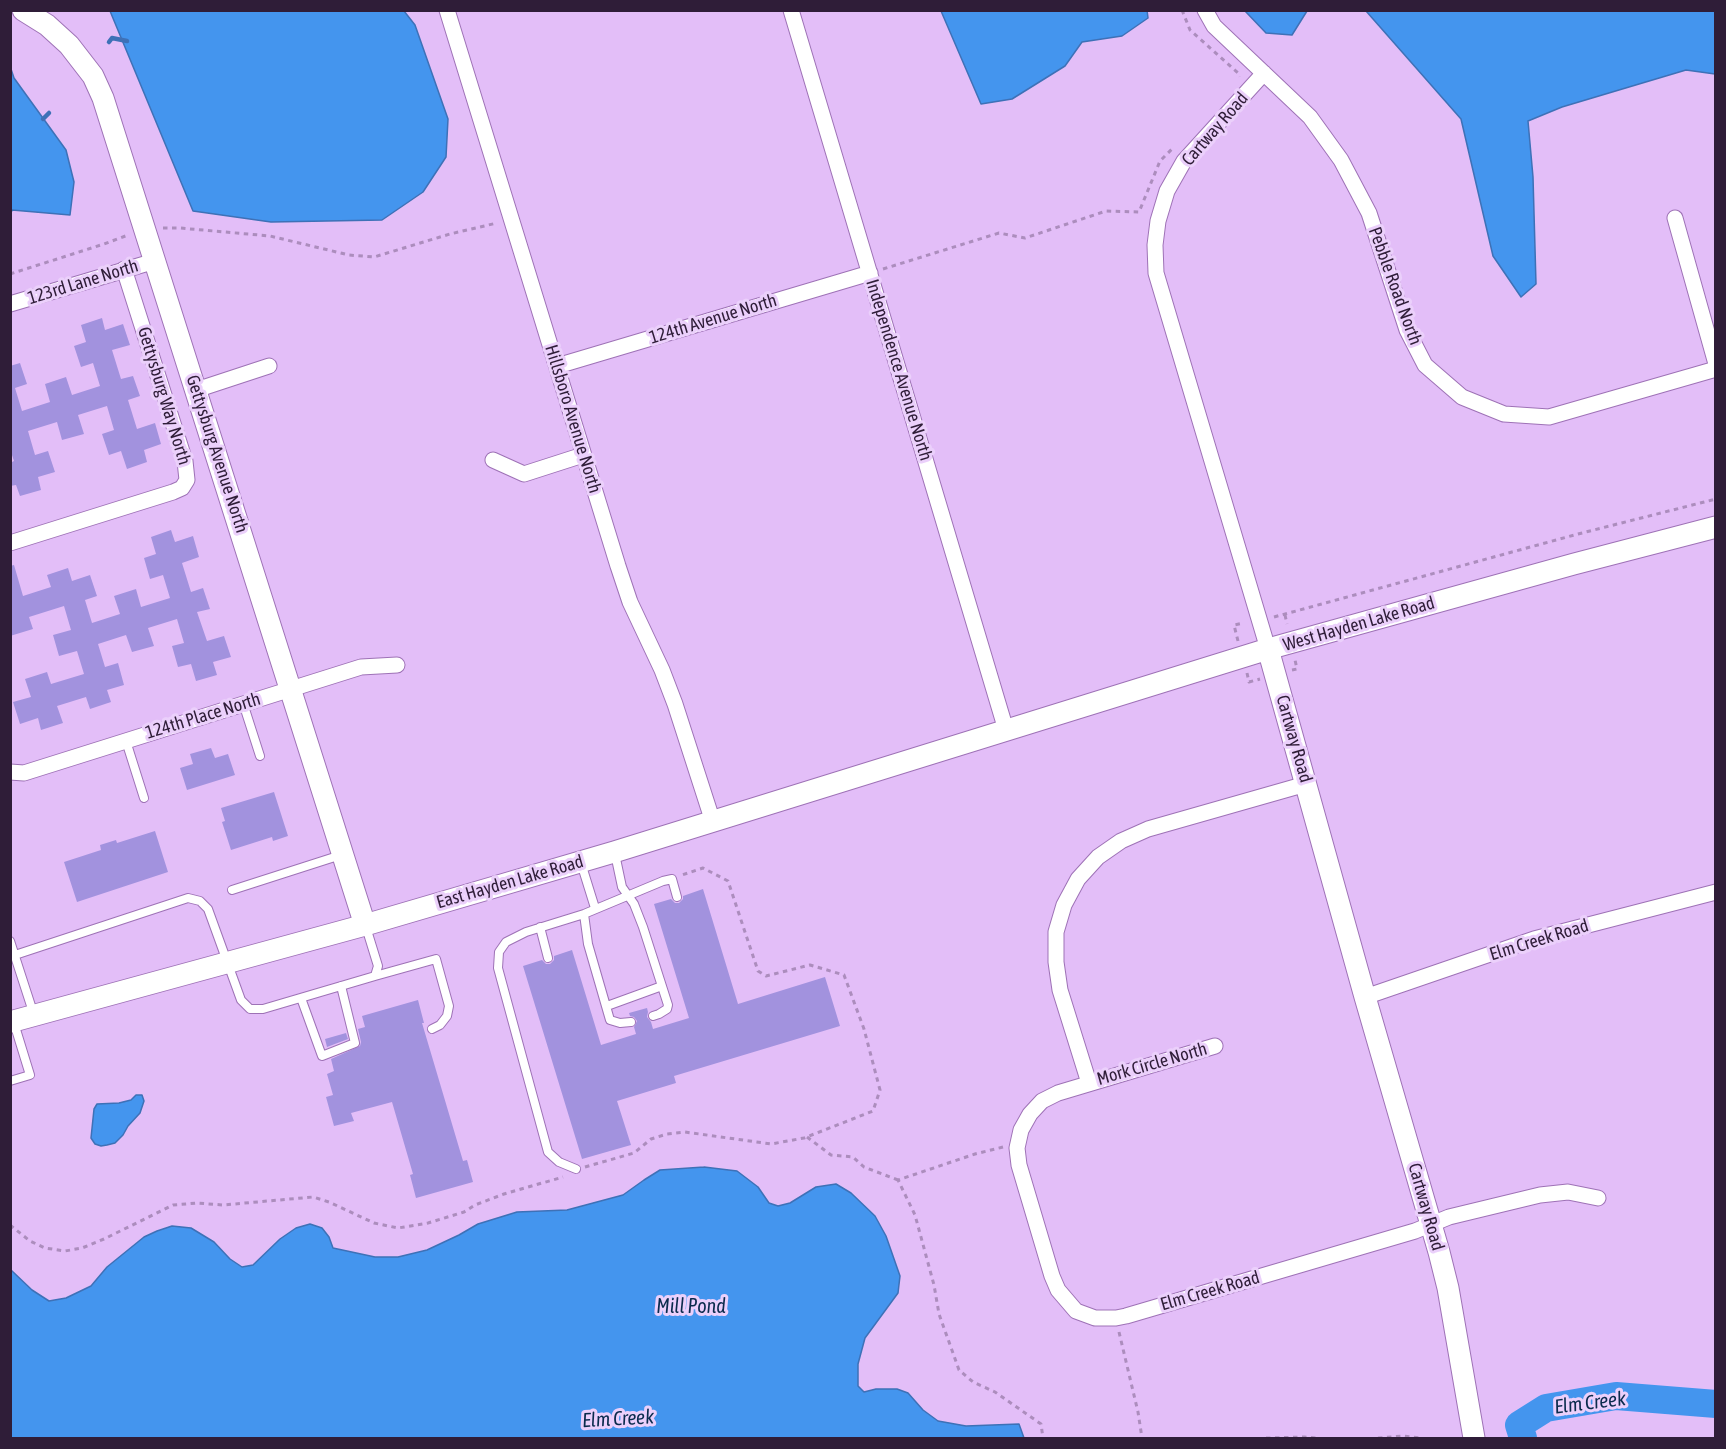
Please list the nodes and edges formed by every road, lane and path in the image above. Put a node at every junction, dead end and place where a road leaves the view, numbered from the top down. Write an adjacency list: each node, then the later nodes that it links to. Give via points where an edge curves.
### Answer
1 (23, 10): 11 (street, Gettysburg Avenue North, via 69,45 93,76)
2 (447, 10): 10 (street, Hillsboro Avenue North)
3 (791, 10): 14 (street, Independence Avenue North)
4 (1182, 10): 7 (path, via 1190,30 1238,77 1243,76)
5 (1205, 10): 6 (street, Pebble Road North, via 1214,26)
6 (1264, 73): 7 (street, Cartway Road); 19 (street, Pebble Road North, via 1310,117 1341,160 1369,213 1411,338 1425,365 1462,397 1504,414 1549,417)
7 (1254, 86): 27 (street, Cartway Road, via 1184,160 1167,191 1155,245 1156,273)
8 (1175, 146): 14 (path, via 1160,161 1139,212 1106,211 1025,238 999,233)
9 (1675, 218): 19 (street)
10 (511, 220): 11 (path, via 375,257 349,255 270,236 180,228); 18 (street, Hillsboro Avenue North)
11 (145, 230): 12 (street, Gettysburg Avenue North); 15 (path)
12 (155, 261): 13 (street, 123rd Lane North); 20 (street, Gettysburg Avenue North)
13 (124, 269): 16 (street, 123rd Lane North); 25 (street, Gettysburg Way North, via 185,461 187,480 173,492)
14 (870, 273): 18 (street, 124th Avenue North); 31 (street, Independence Avenue North)
15 (10, 274)
16 (10, 304)
17 (268, 366): 20 (street)
18 (556, 366): 21 (street, Hillsboro Avenue North)
19 (1716, 367)
20 (196, 390): 29 (street, Gettysburg Avenue North)
21 (583, 455): 22 (street, via 524,474); 37 (street, Hillsboro Avenue North, via 630,602 675,704)
22 (493, 460)
23 (1716, 499): 26 (path)
24 (1716, 527): 27 (street, West Hayden Lake Road)
25 (10, 543)
26 (1285, 615)
27 (1268, 649): 31 (street, West Hayden Lake Road); 35 (street, Cartway Road)
28 (397, 665): 29 (street, 124th Place North, via 362,667)
29 (292, 690): 30 (street, 124th Place North); 39 (street, Gettysburg Avenue North)
30 (243, 703): 32 (street, 124th Place North); 33 (lane)
31 (1005, 730): 37 (street, East Hayden Lake Road)
32 (126, 741): 34 (street, 124th Place North, via 24,773); 36 (lane)
33 (260, 756)
34 (10, 772)
35 (1306, 784): 57 (street, Cartway Road); 67 (street, via 1148,829 1098,857 1078,879 1056,932 1056,962 1060,990)
36 (144, 798)
37 (713, 822): 38 (street, East Hayden Lake Road)
38 (614, 852): 40 (street, East Hayden Lake Road); 44 (lane)
39 (342, 855): 42 (lane); 48 (street, Gettysburg Avenue North)
40 (581, 862): 46 (lane); 48 (street, East Hayden Lake Road)
41 (672, 879): 44 (lane); 45 (lane); 68 (path, via 703,868 729,880 758,971 766,976 810,965 844,975 880,1090 873,1111)
42 (232, 890)
43 (1716, 892): 57 (street, Elm Creek Road, via 1534,939)
44 (627, 896): 46 (lane); 56 (lane, via 643,927)
45 (678, 897)
46 (595, 908): 47 (lane)
47 (584, 914): 49 (lane); 59 (lane, via 588,944)
48 (365, 925): 53 (street, East Hayden Lake Road); 54 (lane, via 378,966)
49 (540, 927): 52 (lane); 70 (lane, via 506,942 499,952 498,968 548,1152)
50 (10, 942): 51 (lane)
51 (15, 956): 53 (lane, via 188,898 200,901 208,909); 60 (lane)
52 (548, 958)
53 (228, 963): 58 (lane, via 241,1000 250,1009); 60 (street, East Hayden Lake Road)
54 (375, 976): 55 (lane); 64 (lane, via 436,959 448,1006 447,1016)
55 (341, 986): 58 (lane); 58 (lane, via 355,1043 322,1056)
56 (662, 986): 59 (lane); 61 (lane, via 667,1009)
57 (1365, 997): 73 (street, Cartway Road)
58 (301, 998)
59 (607, 1006): 63 (lane, via 610,1020)
60 (34, 1016): 62 (street, East Hayden Lake Road)
61 (653, 1016)
62 (12, 1022): 66 (lane, via 30,1075)
63 (631, 1022)
64 (432, 1029)
65 (1215, 1046): 67 (street, Mork Circle North)
66 (10, 1081)
67 (1089, 1083): 69 (street, Mork Circle North, via 1042,1101 1021,1130)
68 (807, 1137): 70 (path, via 771,1144 685,1132 667,1134 651,1139 634,1153); 71 (path, via 831,1155 853,1157 864,1167)
69 (1017, 1148): 71 (path, via 999,1147); 75 (street, via 1058,1290 1076,1311 1095,1318)
70 (576, 1169): 74 (path, via 569,1175 494,1198 464,1212 398,1228 374,1223 313,1197 173,1205 104,1239 64,1251 45,1248)
71 (898, 1180): 76 (path, via 915,1215 939,1314 959,1370 1041,1424)
72 (1598, 1198): 73 (street, Elm Creek Road, via 1568,1192 1540,1195)
73 (1431, 1224): 75 (street, Elm Creek Road); 82 (street, Cartway Road, via 1448,1288)
74 (10, 1226)
75 (1121, 1317): 77 (path)
76 (1043, 1438)
77 (1142, 1438)
78 (1266, 1438): 79 (path)
79 (1316, 1438)
80 (1378, 1438): 81 (path)
81 (1420, 1438)
82 (1474, 1438)

